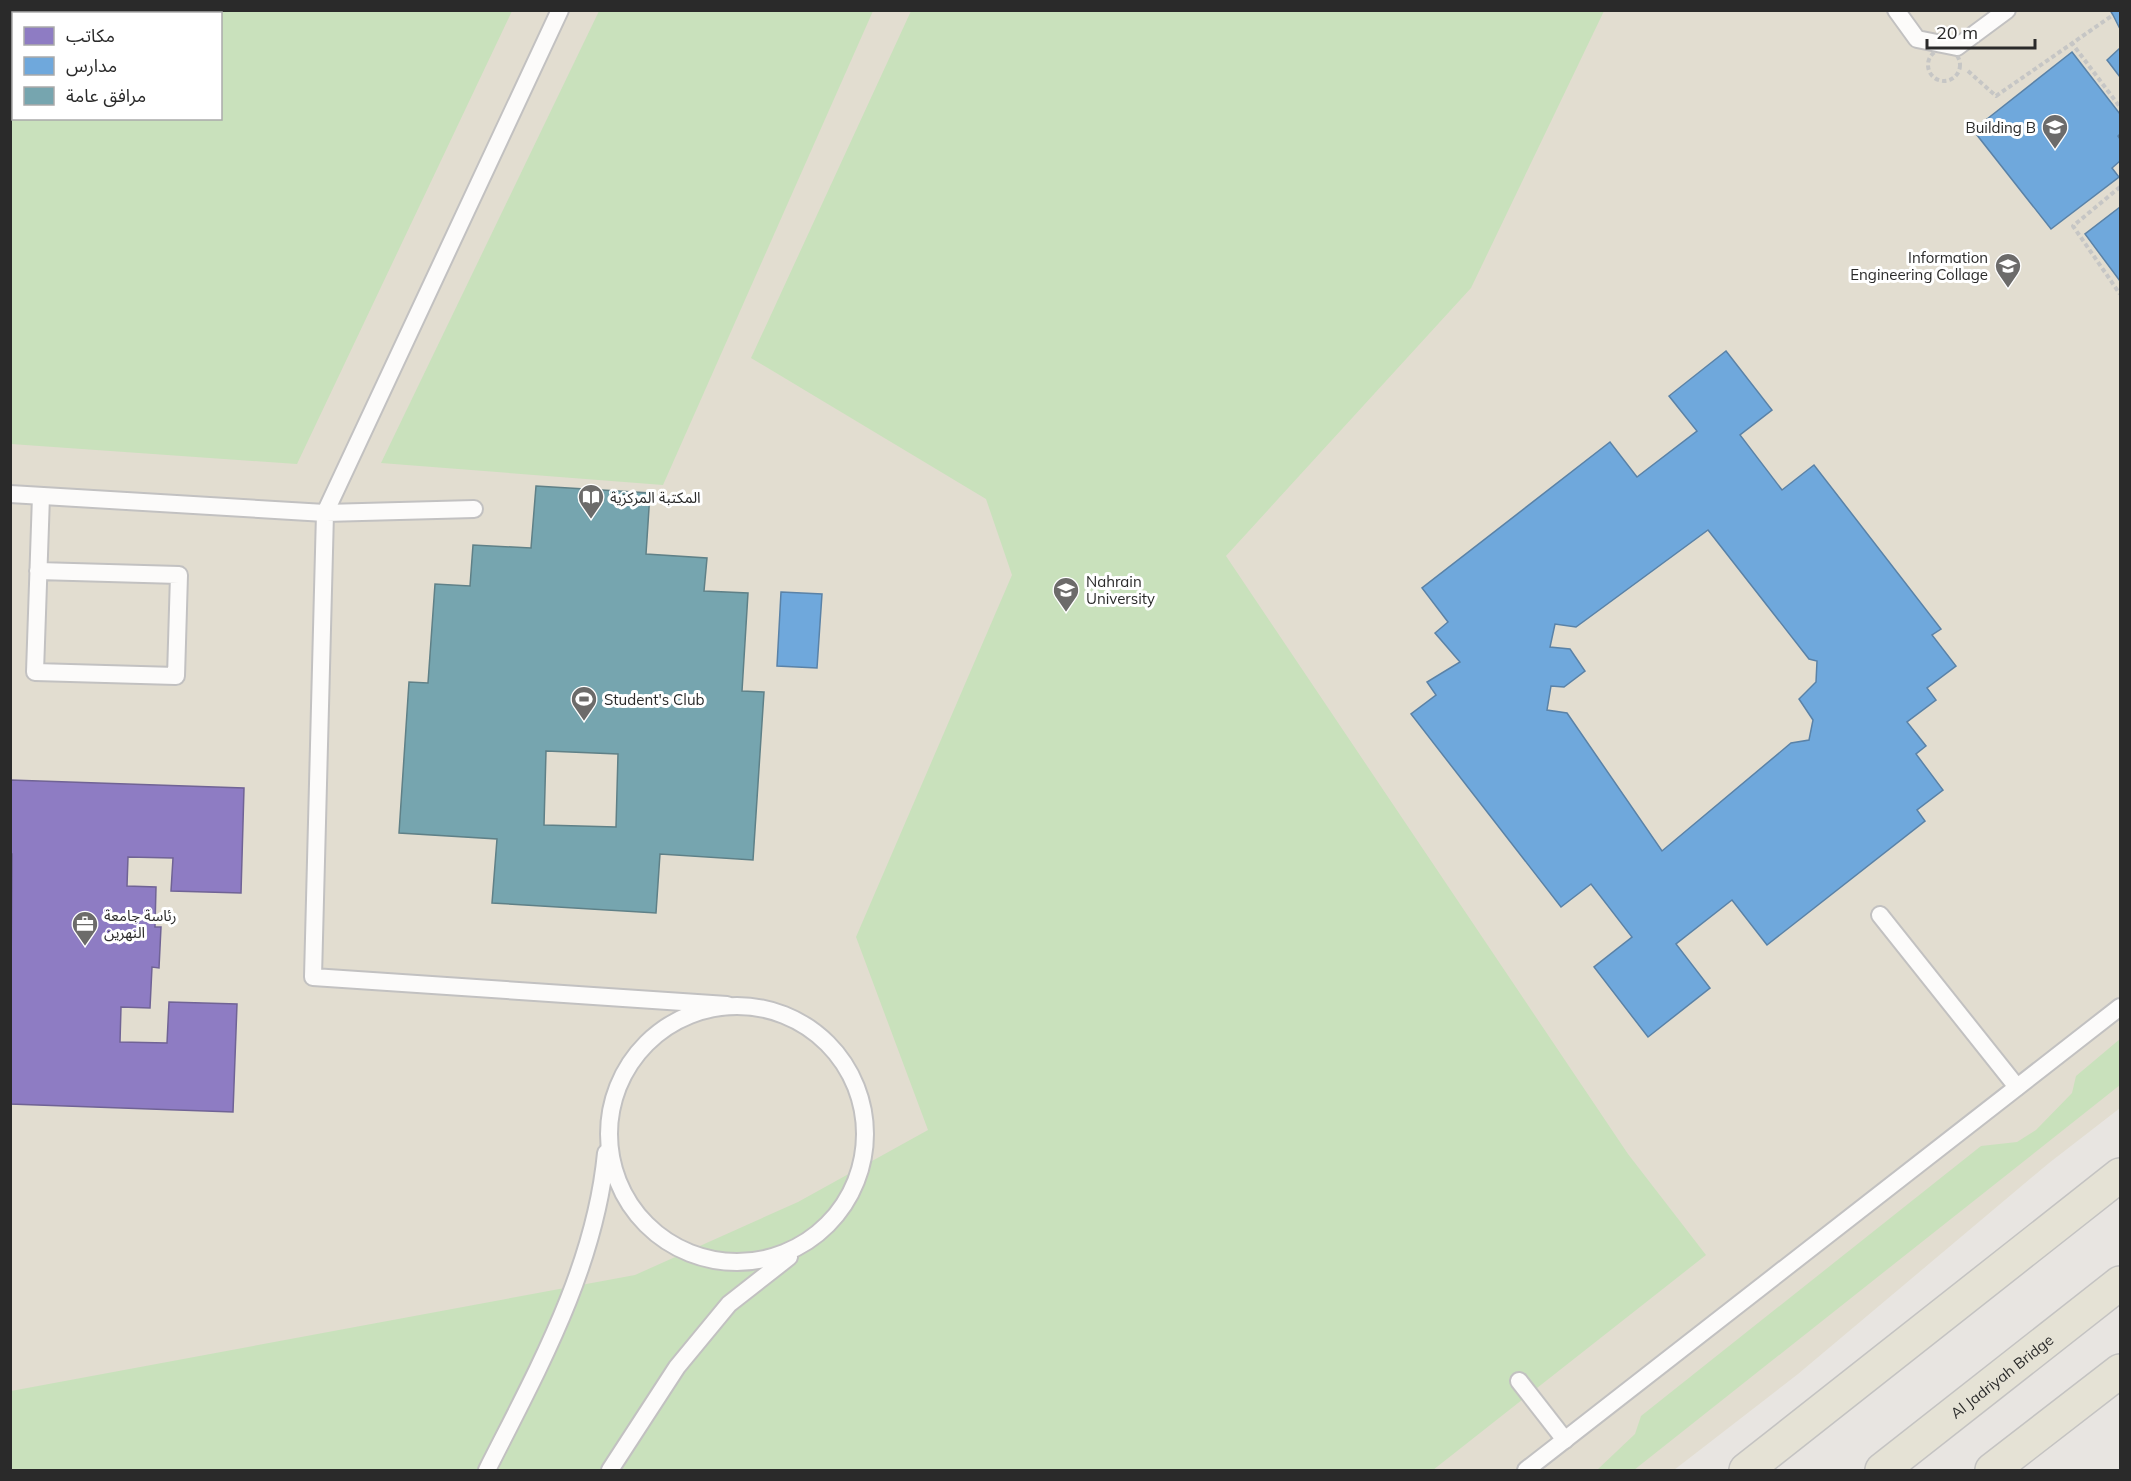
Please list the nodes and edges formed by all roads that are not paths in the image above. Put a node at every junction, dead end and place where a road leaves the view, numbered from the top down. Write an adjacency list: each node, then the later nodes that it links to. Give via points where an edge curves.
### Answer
1 (560, 10): 7 (lane)
2 (1896, 10): 3 (lane, via 1917,39 1957,47)
3 (2007, 10)
4 (10, 494): 5 (lane)
5 (41, 496): 7 (lane); 8 (lane)
6 (474, 509): 7 (lane)
7 (325, 513): 10 (lane, via 313,977)
8 (38, 571): 8 (lane, via 36,672 176,676 179,575)
9 (1880, 915): 12 (lane)
10 (726, 1005): 13 (lane, via 686,1016 650,1038 624,1071); 15 (lane, via 770,1009 808,1026 840,1056 860,1094 866,1136 859,1179 837,1217)
11 (2121, 1007): 12 (lane)
12 (2017, 1087): 19 (lane)
13 (610, 1111): 15 (lane, via 609,1153 621,1193 646,1227 681,1251 722,1263 765,1261); 20 (lane, via 603,1185 587,1250 553,1339)
14 (2121, 1175): 23 (main road)
15 (805, 1245): 21 (lane, via 729,1304 677,1367)
16 (2121, 1283): 24 (main road, Al Jadriyah Bridge)
17 (2121, 1371): 25 (main road)
18 (1519, 1381): 19 (lane)
19 (1565, 1440): 22 (lane)
20 (487, 1470)
21 (610, 1470)
22 (1526, 1470)
23 (1746, 1470)
24 (1882, 1470)
25 (1992, 1470)

